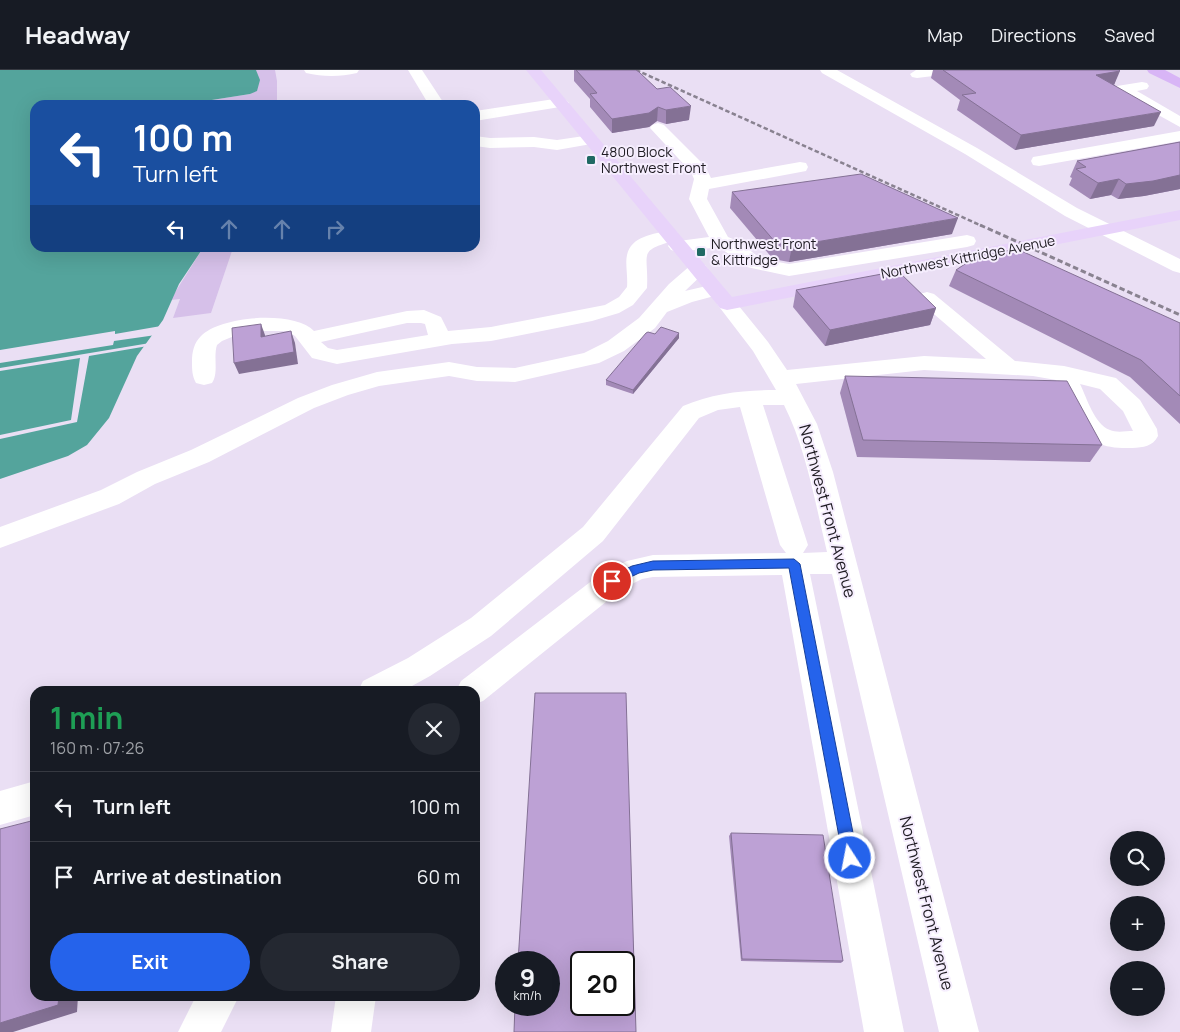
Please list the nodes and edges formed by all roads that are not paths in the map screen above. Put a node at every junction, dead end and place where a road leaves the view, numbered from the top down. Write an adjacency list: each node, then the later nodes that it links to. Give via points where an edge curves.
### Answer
1 (311, 70): 2 (street, via 328,73)
2 (352, 70)
3 (414, 70): 12 (street)
4 (533, 70): 13 (main road, Northwest Front Avenue)
5 (826, 70): 28 (street, via 971,151 1071,212)
6 (949, 70): 8 (street)
7 (1154, 70): 10 (highway)
8 (917, 74)
9 (1124, 74): 11 (street)
10 (1177, 82): 11 (street)
11 (1143, 86): 14 (street); 16 (street, via 1122,89)
12 (434, 100)
13 (561, 103): 15 (street); 19 (main road, Northwest Front Avenue)
14 (1180, 107)
15 (480, 115)
16 (1180, 122)
17 (658, 128): 23 (street, via 698,170 703,179)
18 (1180, 136): 21 (street)
19 (591, 140): 20 (street, via 557,145); 25 (main road, Northwest Front Avenue)
20 (480, 142)
21 (1039, 161)
22 (800, 167): 23 (street)
23 (702, 185): 26 (street, via 698,199)
24 (1180, 216): 30 (main road, Northwest Kittridge Avenue, via 852,280)
25 (674, 241): 26 (street); 29 (main road, Northwest Front Avenue); 35 (street, via 647,242 639,247 636,256 637,288 626,301 612,309 491,334 440,339 434,321 424,316 308,338 295,326 283,324 237,329 209,339 205,346)
26 (721, 241): 27 (street, via 754,263 789,270)
27 (967, 241)
28 (1180, 266)
29 (698, 269): 30 (main road, Northwest Front Avenue); 32 (street)
30 (721, 297): 32 (street, via 677,299); 36 (street, Northwest Front Avenue, via 752,334)
31 (927, 298): 33 (street)
32 (657, 311): 39 (street, via 647,323 616,346 591,358 561,366 515,375 449,370 416,373 377,379 340,390 306,403 110,497)
33 (1010, 368): 34 (street); 36 (street, via 924,363)
34 (1064, 373)
35 (204, 378)
36 (787, 388): 37 (street); 38 (street, Northwest Front Avenue, via 812,441)
37 (749, 399): 40 (street); 42 (street, via 704,405 691,412 593,534 480,627)
38 (833, 519): 40 (street, via 814,526); 41 (street, Northwest Front Avenue)
39 (0, 538)
40 (788, 558): 41 (street); 43 (street, via 653,566 624,574); 50 (street)
41 (844, 563): 51 (street, Northwest Front Avenue)
42 (383, 686)
43 (478, 686)
44 (30, 799): 45 (street)
45 (0, 808)
46 (216, 1001): 48 (street)
47 (355, 1001): 49 (street)
48 (198, 1032)
49 (351, 1032)
50 (884, 1032)
51 (959, 1032)

